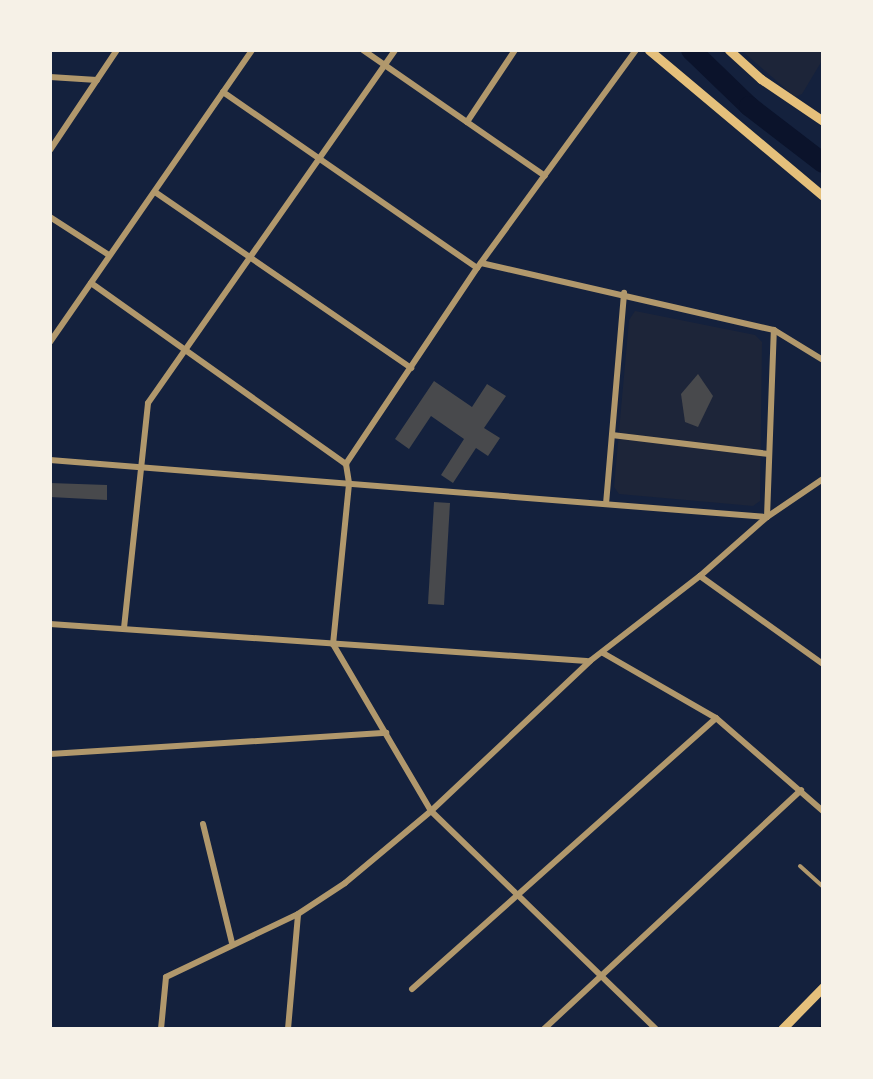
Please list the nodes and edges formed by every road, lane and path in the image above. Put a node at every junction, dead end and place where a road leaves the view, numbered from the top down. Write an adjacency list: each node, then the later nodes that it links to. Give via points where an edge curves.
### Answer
1 (117, 50): 11 (street)
2 (252, 50): 12 (street)
3 (362, 50): 9 (street)
4 (395, 50): 9 (street)
5 (516, 50): 14 (street)
6 (636, 50): 17 (street)
7 (648, 50): 19 (main road)
8 (729, 50): 13 (main road)
9 (384, 66): 14 (street); 16 (street)
10 (50, 77): 11 (street)
11 (98, 80): 15 (street)
12 (223, 92): 16 (street); 18 (street)
13 (823, 121)
14 (467, 122): 17 (street)
15 (50, 150)
16 (320, 159): 22 (street); 23 (street)
17 (545, 176): 23 (street)
18 (155, 192): 21 (street); 22 (street)
19 (823, 196)
20 (50, 218): 21 (street)
21 (109, 255): 24 (street)
22 (251, 258): 28 (street); 30 (street)
23 (479, 265): 25 (street); 30 (street)
24 (91, 283): 27 (street); 28 (street)
25 (624, 293): 26 (street); 31 (street)
26 (774, 330): 29 (street); 32 (street)
27 (50, 342)
28 (185, 350): 34 (street); 35 (street, via 148,403)
29 (823, 360)
30 (411, 368): 34 (street)
31 (612, 436): 32 (street); 38 (street)
32 (770, 454): 39 (street)
33 (50, 460): 35 (street)
34 (346, 464): 37 (street)
35 (138, 467): 37 (street); 44 (street)
36 (822, 482): 39 (street)
37 (349, 484): 38 (street); 45 (street)
38 (606, 504): 39 (street)
39 (767, 517): 41 (street)
40 (50, 552): 42 (lane)
41 (700, 576): 46 (street); 48 (street)
42 (50, 594)
43 (50, 624): 44 (street)
44 (124, 628): 45 (street)
45 (333, 644): 47 (street); 50 (street)
46 (604, 653): 47 (street); 49 (street)
47 (590, 661): 53 (street)
48 (823, 664)
49 (716, 718): 52 (street); 58 (street)
50 (386, 732): 51 (street); 53 (street)
51 (50, 754)
52 (800, 790): 54 (street); 61 (street)
53 (431, 811): 58 (street); 59 (street)
54 (823, 811)
55 (203, 824): 60 (street)
56 (800, 866): 57 (lane)
57 (823, 886)
58 (515, 894): 61 (street); 63 (street)
59 (298, 914): 60 (street); 65 (street)
60 (232, 942): 64 (street, via 166,977)
61 (600, 977): 66 (street); 67 (street)
62 (823, 987): 68 (main road)
63 (412, 989)
64 (160, 1029)
65 (288, 1029)
66 (544, 1029)
67 (656, 1029)
68 (782, 1029)

